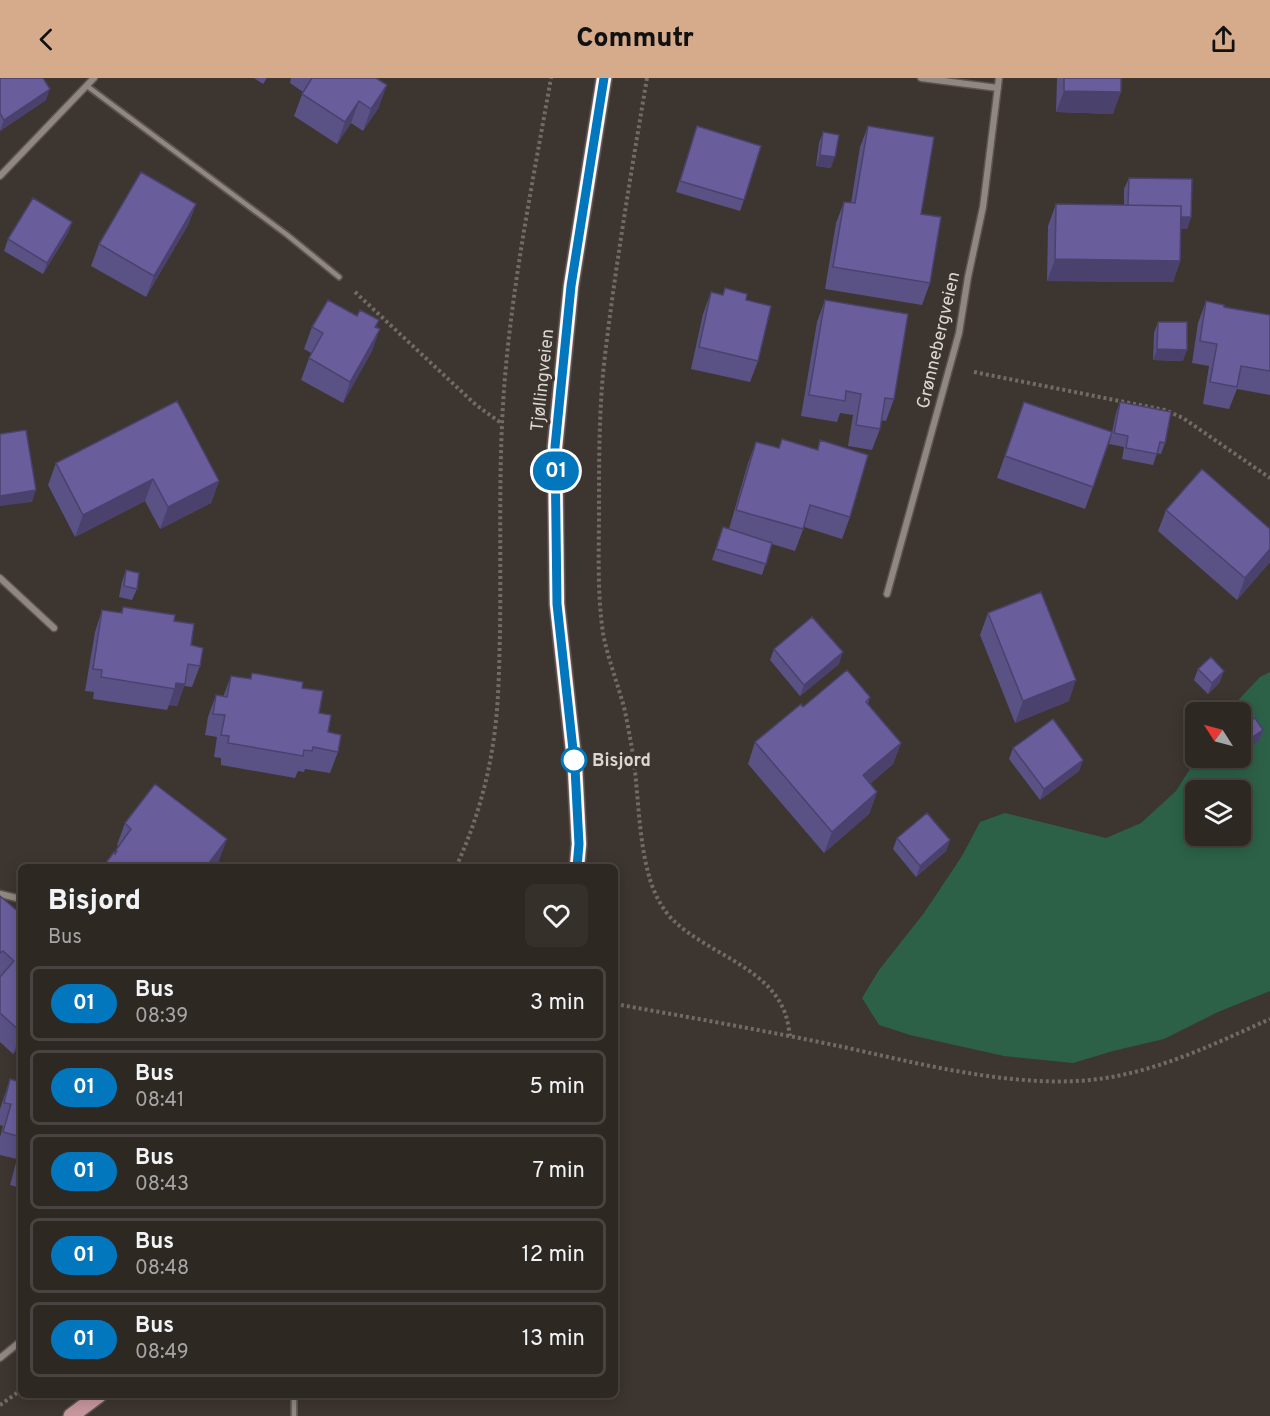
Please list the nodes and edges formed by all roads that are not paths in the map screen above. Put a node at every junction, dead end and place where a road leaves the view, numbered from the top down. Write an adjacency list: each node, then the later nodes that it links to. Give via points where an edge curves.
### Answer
1 (94, 78): 5 (street)
2 (604, 78): 12 (main road, Tjøllingveien, via 571,286 555,447 557,604 575,768)
3 (921, 78): 6 (street)
4 (999, 78): 6 (street, Grønnebergveien)
5 (87, 86): 7 (street); 8 (lane)
6 (998, 88): 10 (street, Grønnebergveien, via 983,207 959,333)
7 (0, 176)
8 (339, 277)
9 (0, 578): 11 (street)
10 (887, 594)
11 (54, 628)
12 (577, 864)
13 (0, 894): 14 (street)
14 (18, 898)
15 (18, 1343): 16 (street)
16 (0, 1358)
17 (95, 1398): 19 (main road)
18 (294, 1398): 20 (lane)
19 (71, 1416)
20 (294, 1416)

